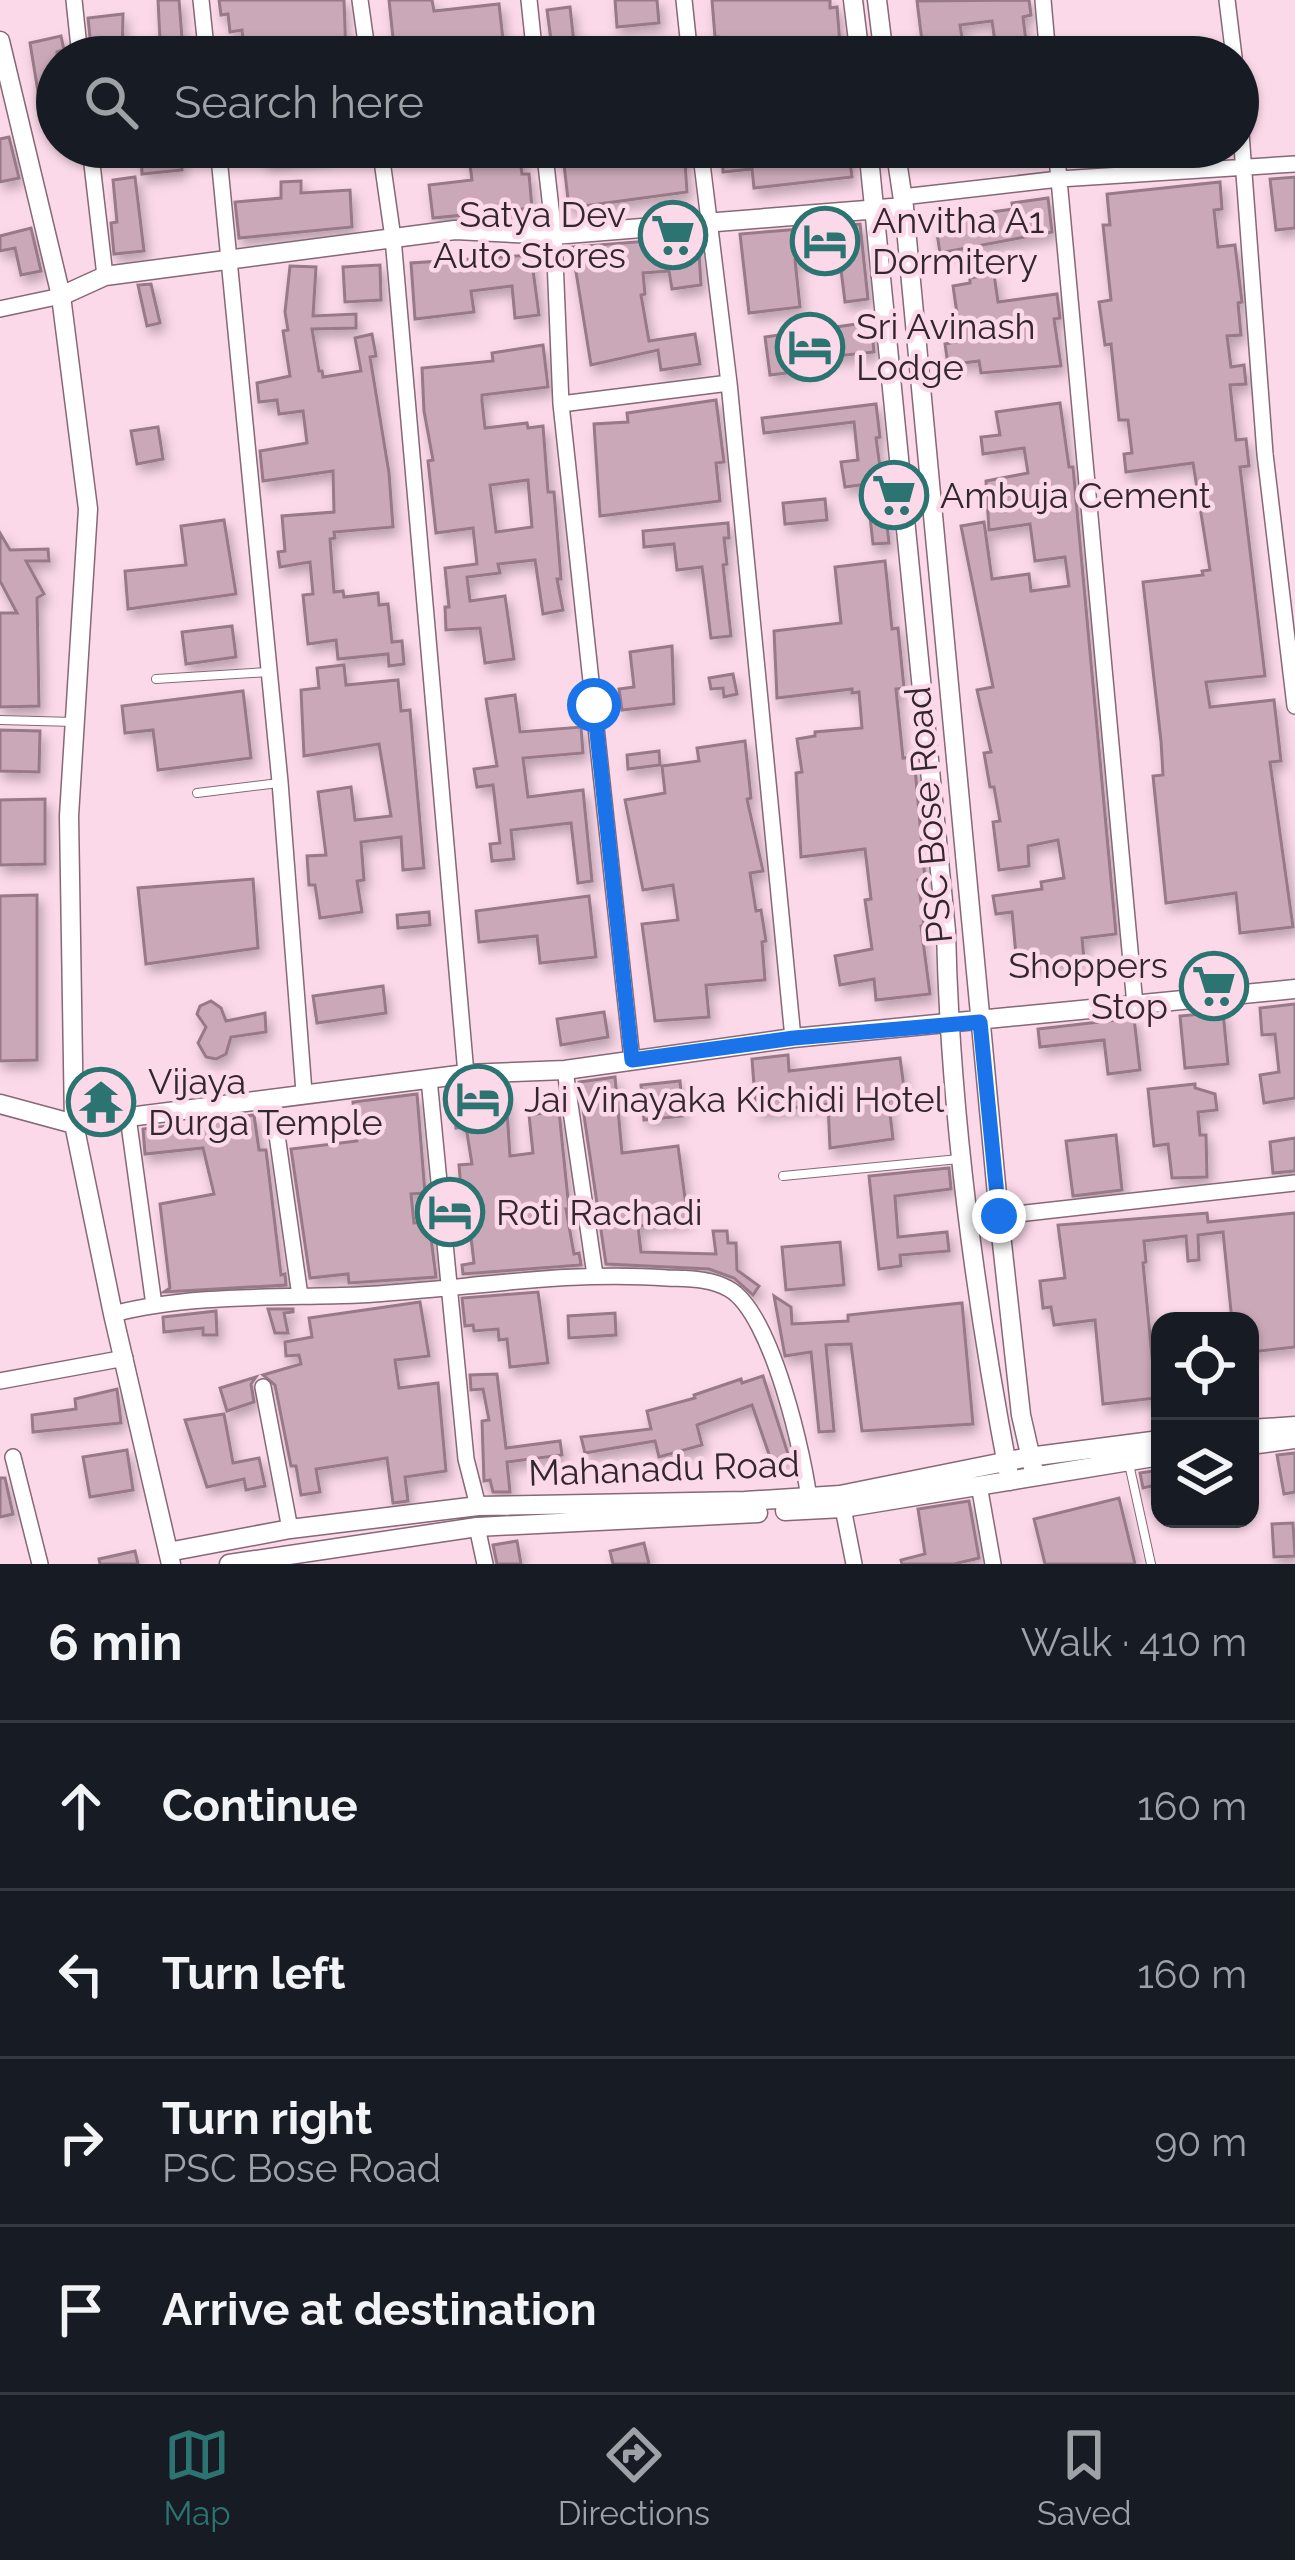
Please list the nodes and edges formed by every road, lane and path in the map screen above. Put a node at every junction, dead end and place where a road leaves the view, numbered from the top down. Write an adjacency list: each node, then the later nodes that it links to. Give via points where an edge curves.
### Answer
1 (74, 0): 10 (street)
2 (201, 0): 11 (street)
3 (360, 0): 12 (street)
4 (529, 0): 13 (street)
5 (684, 0): 14 (street)
6 (853, 0): 15 (street)
7 (877, 0): 16 (street)
8 (1042, 0): 17 (street)
9 (1227, 0): 18 (street)
10 (78, 36)
11 (205, 36)
12 (365, 36)
13 (533, 36)
14 (688, 36)
15 (857, 36)
16 (881, 36)
17 (1046, 36)
18 (1231, 36)
19 (0, 40): 40 (street)
20 (1295, 164): 30 (street)
21 (92, 168): 39 (street)
22 (220, 168): 38 (street)
23 (383, 168): 37 (street)
24 (546, 168): 36 (street)
25 (702, 168): 35 (street)
26 (869, 168): 34 (street)
27 (899, 168): 33 (street, PSC Bose Road)
28 (1058, 168): 32 (street)
29 (1254, 168): 31 (street)
30 (1259, 168)
31 (1244, 169): 32 (street); 45 (street)
32 (1059, 178): 33 (street); 54 (street)
33 (903, 202): 34 (street); 55 (street, PSC Bose Road)
34 (872, 212): 35 (street); 56 (street, via 946,931)
35 (708, 223): 36 (street); 42 (street)
36 (554, 235): 37 (street, via 454,230); 43 (street)
37 (393, 238): 38 (street); 60 (street)
38 (231, 260): 39 (street); 46 (street)
39 (105, 276): 40 (street)
40 (61, 296): 41 (street); 50 (street, via 88,508)
41 (0, 309)
42 (729, 383): 43 (street); 57 (street)
43 (561, 404): 58 (street)
44 (1295, 527): 45 (street)
45 (1273, 529): 48 (street)
46 (270, 672): 47 (lane); 51 (street)
47 (155, 679)
48 (1295, 706)
49 (0, 720): 50 (lane)
50 (75, 722): 66 (street)
51 (280, 782): 52 (lane); 62 (street)
52 (197, 793)
53 (1295, 988): 54 (street)
54 (1135, 1005): 55 (street)
55 (980, 1022): 56 (street); 70 (street, PSC Bose Road)
56 (948, 1024): 57 (street); 67 (street)
57 (794, 1038): 58 (street)
58 (632, 1060): 59 (street)
59 (566, 1070): 60 (street); 71 (street)
60 (466, 1074): 61 (street)
61 (429, 1079): 62 (street); 72 (street)
62 (304, 1092): 63 (street)
63 (272, 1100): 65 (street); 73 (street)
64 (0, 1104): 66 (street)
65 (128, 1117): 66 (street); 74 (street)
66 (74, 1124): 75 (street)
67 (961, 1159): 68 (lane); 88 (street)
68 (783, 1176)
69 (1295, 1183): 70 (street)
70 (999, 1216): 87 (street, PSC Bose Road)
71 (595, 1275): 72 (street); 90 (street, via 707,1280 750,1305 776,1360)
72 (452, 1285): 73 (street); 91 (street, via 466,1459)
73 (300, 1296): 74 (street)
74 (150, 1305): 75 (street)
75 (118, 1313): 76 (street)
76 (125, 1358): 77 (street); 95 (street)
77 (0, 1382)
78 (262, 1387): 94 (street)
79 (1295, 1426): 80 (street)
80 (1259, 1428)
81 (1295, 1439): 83 (street)
82 (1151, 1443): 84 (street, Mahanadu Road)
83 (1259, 1444)
84 (1126, 1452): 85 (street, Mahanadu Road); 87 (street, Mahanadu Road); 101 (lane)
85 (1151, 1455)
86 (13, 1457): 96 (street)
87 (1032, 1467): 88 (street, Mahanadu Road)
88 (1008, 1472): 89 (street, Mahanadu Road); 90 (street, Mahanadu Road)
89 (979, 1485): 92 (street, Mahanadu Road); 100 (street)
90 (810, 1503): 91 (street, Mahanadu Road); 92 (street, Mahanadu Road); 93 (street, Mahanadu Road)
91 (478, 1506): 94 (street, Mahanadu Road)
92 (843, 1508): 99 (street)
93 (477, 1527): 97 (street, Mahanadu Road); 98 (street)
94 (290, 1529): 95 (street, Mahanadu Road)
95 (170, 1558)
96 (40, 1564)
97 (229, 1564)
98 (485, 1564)
99 (854, 1564)
100 (994, 1564)
101 (1151, 1564)

